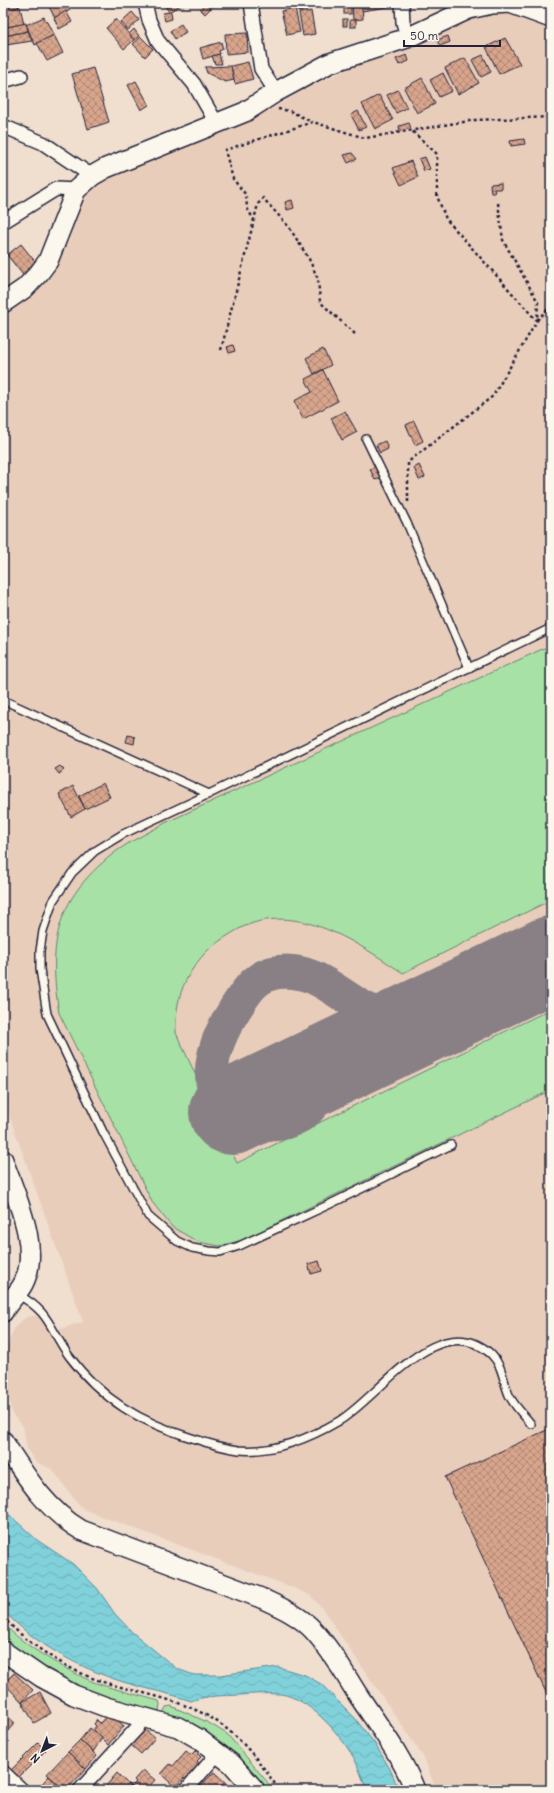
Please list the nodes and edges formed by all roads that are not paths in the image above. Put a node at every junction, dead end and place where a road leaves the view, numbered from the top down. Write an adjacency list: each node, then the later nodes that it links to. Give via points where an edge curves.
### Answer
1 (145, 3): 10 (street, via 158,41 194,84)
2 (251, 3): 9 (street)
3 (402, 3): 6 (street)
4 (510, 3): 5 (main road); 6 (main road, via 469,8)
5 (551, 18)
6 (407, 38): 9 (main road, via 330,63)
7 (21, 76): 8 (street)
8 (3, 81)
9 (269, 96): 10 (main road, via 245,112)
10 (217, 124): 12 (main road, via 106,168)
11 (6, 129): 12 (street, via 43,143)
12 (92, 176): 13 (main road)
13 (76, 190): 14 (street, via 56,189); 15 (main road, via 48,260 25,288)
14 (3, 222)
15 (3, 303)
16 (366, 439): 18 (lane, via 407,523)
17 (551, 628): 18 (lane)
18 (470, 668): 20 (lane)
19 (3, 700): 20 (lane)
20 (209, 794): 21 (lane, via 123,834 95,851 80,864 53,901 40,951 41,985 47,1014 103,1132 148,1216 177,1241 192,1248 220,1252 239,1246 328,1205)
21 (450, 1145)
22 (3, 1160): 23 (main road, via 27,1231 30,1262 23,1284)
23 (6, 1306): 24 (lane, via 32,1302 44,1314 64,1349 80,1370 103,1394 127,1411 165,1430 214,1445 256,1450 300,1440 355,1410 422,1351 460,1340 482,1347 492,1355 502,1371 510,1396)
24 (531, 1424)
25 (3, 1441): 34 (main road, via 43,1499 67,1522 81,1530 261,1598 300,1618 327,1647 396,1752)
26 (3, 1651): 27 (main road, via 41,1677 74,1695)
27 (139, 1716): 28 (main road, via 178,1727); 30 (street, via 138,1727)
28 (218, 1753): 32 (street); 33 (main road, via 232,1764)
29 (3, 1772): 31 (street)
30 (83, 1789)
31 (22, 1790)
32 (186, 1790)
33 (255, 1790)
34 (414, 1790)

